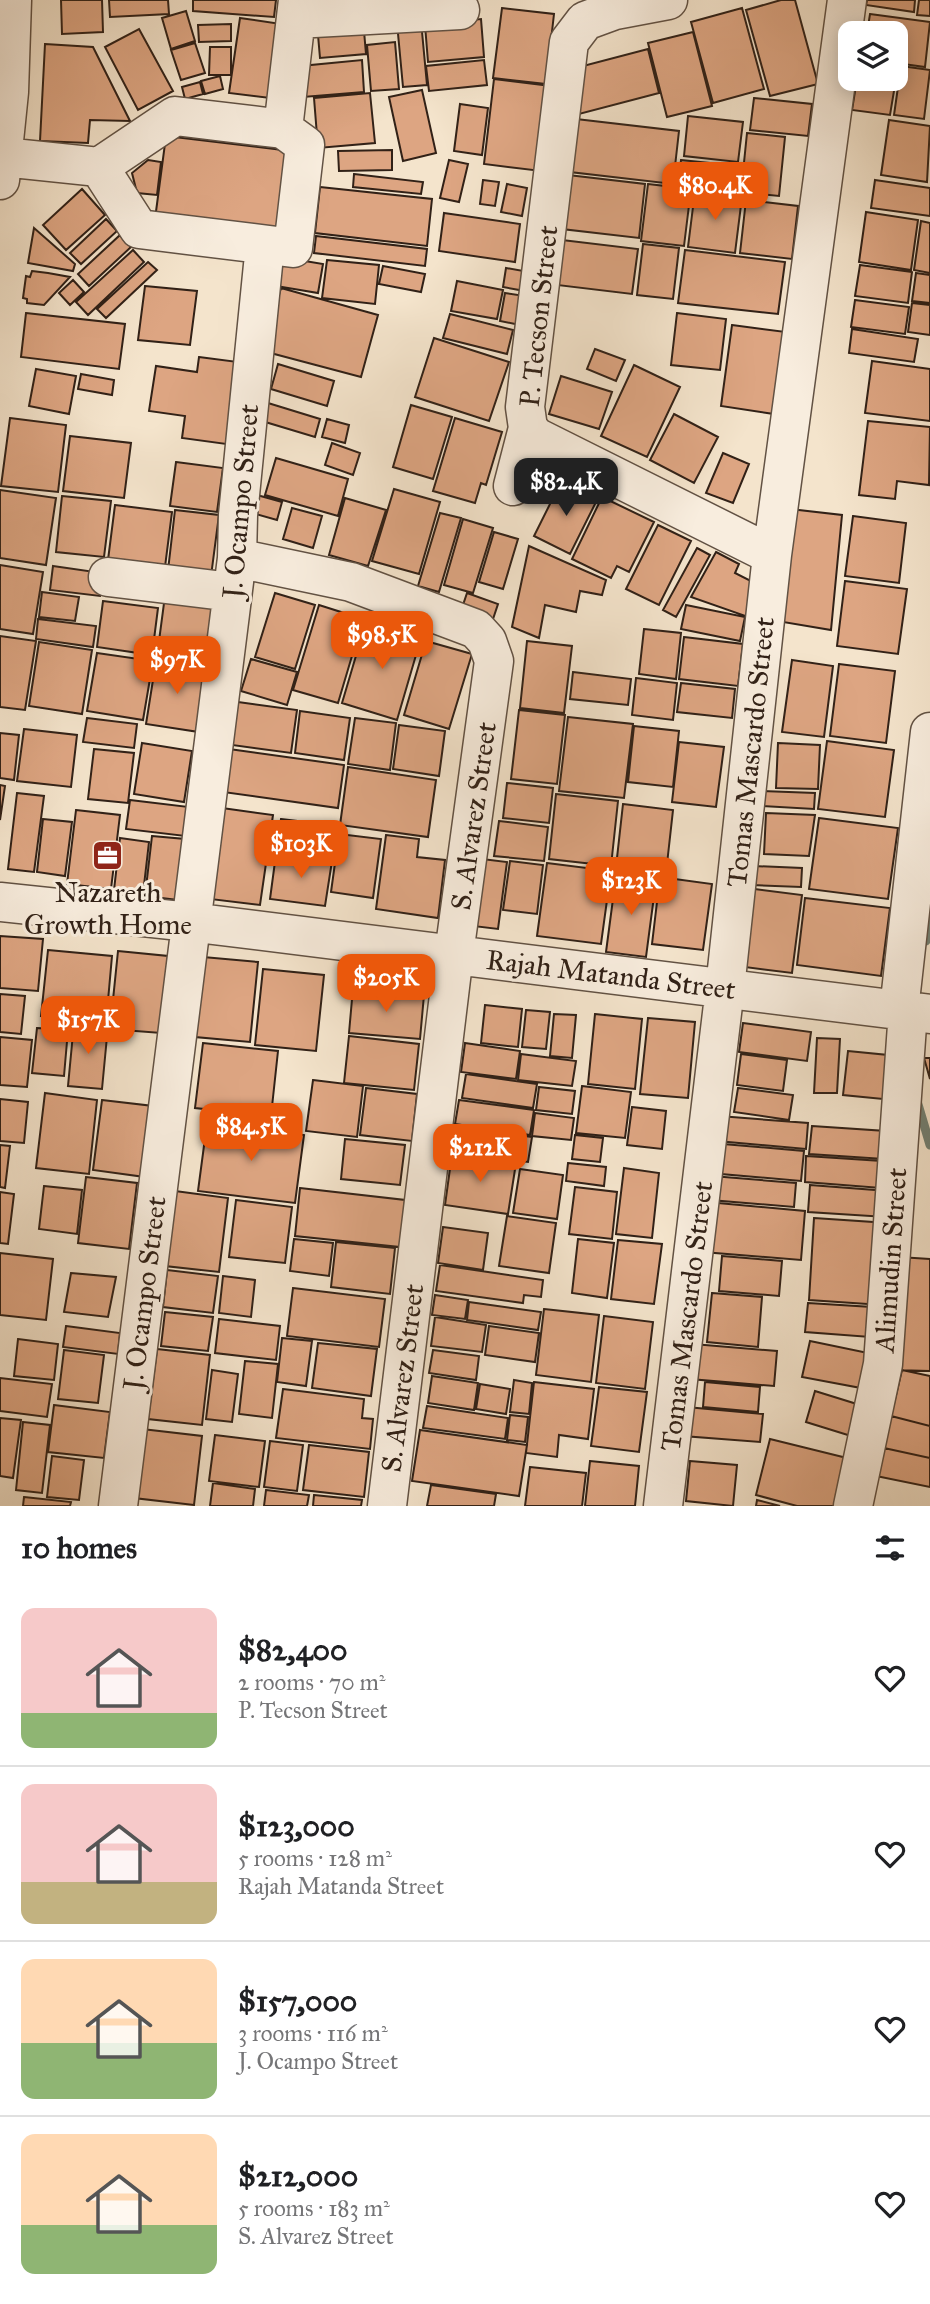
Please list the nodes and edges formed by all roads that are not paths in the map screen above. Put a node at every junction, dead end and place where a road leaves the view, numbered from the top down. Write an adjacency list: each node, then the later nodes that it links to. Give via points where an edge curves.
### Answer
1 (12, 0): 9 (street)
2 (668, 0): 6 (street, P. Tecson Street, via 615,10)
3 (847, 0): 13 (street, Tomas Mascardo Street)
4 (297, 10): 5 (street); 7 (street)
5 (460, 10)
6 (586, 10): 11 (street, P. Tecson Street, via 569,41 526,407)
7 (283, 129): 8 (street, via 175,116); 10 (street, via 305,145 293,248)
8 (99, 167): 9 (street); 10 (street, via 139,229)
9 (1, 168)
10 (265, 245): 14 (street, J. Ocampo Street)
11 (528, 428): 12 (street); 13 (street, P. Tecson Street, via 536,437)
12 (513, 486)
13 (772, 555): 20 (street, Tomas Mascardo Street)
14 (234, 575): 15 (street, S. Alvarez Street); 18 (street, J. Ocampo Street); 19 (street, S. Alvarez Street, via 351,582 476,629 487,641 494,661)
15 (108, 577)
16 (930, 732): 21 (street, Alimudin Street)
17 (0, 902): 18 (street, Rajah Matanda Street)
18 (190, 922): 19 (street, Rajah Matanda Street); 22 (street, J. Ocampo Street)
19 (454, 954): 20 (street, Rajah Matanda Street); 23 (street, S. Alvarez Street)
20 (725, 988): 21 (street, Rajah Matanda Street); 24 (street, Tomas Mascardo Street)
21 (912, 1012): 25 (street, Alimudin Street, via 883,1364)
22 (118, 1506)
23 (387, 1506)
24 (663, 1506)
25 (853, 1506)

